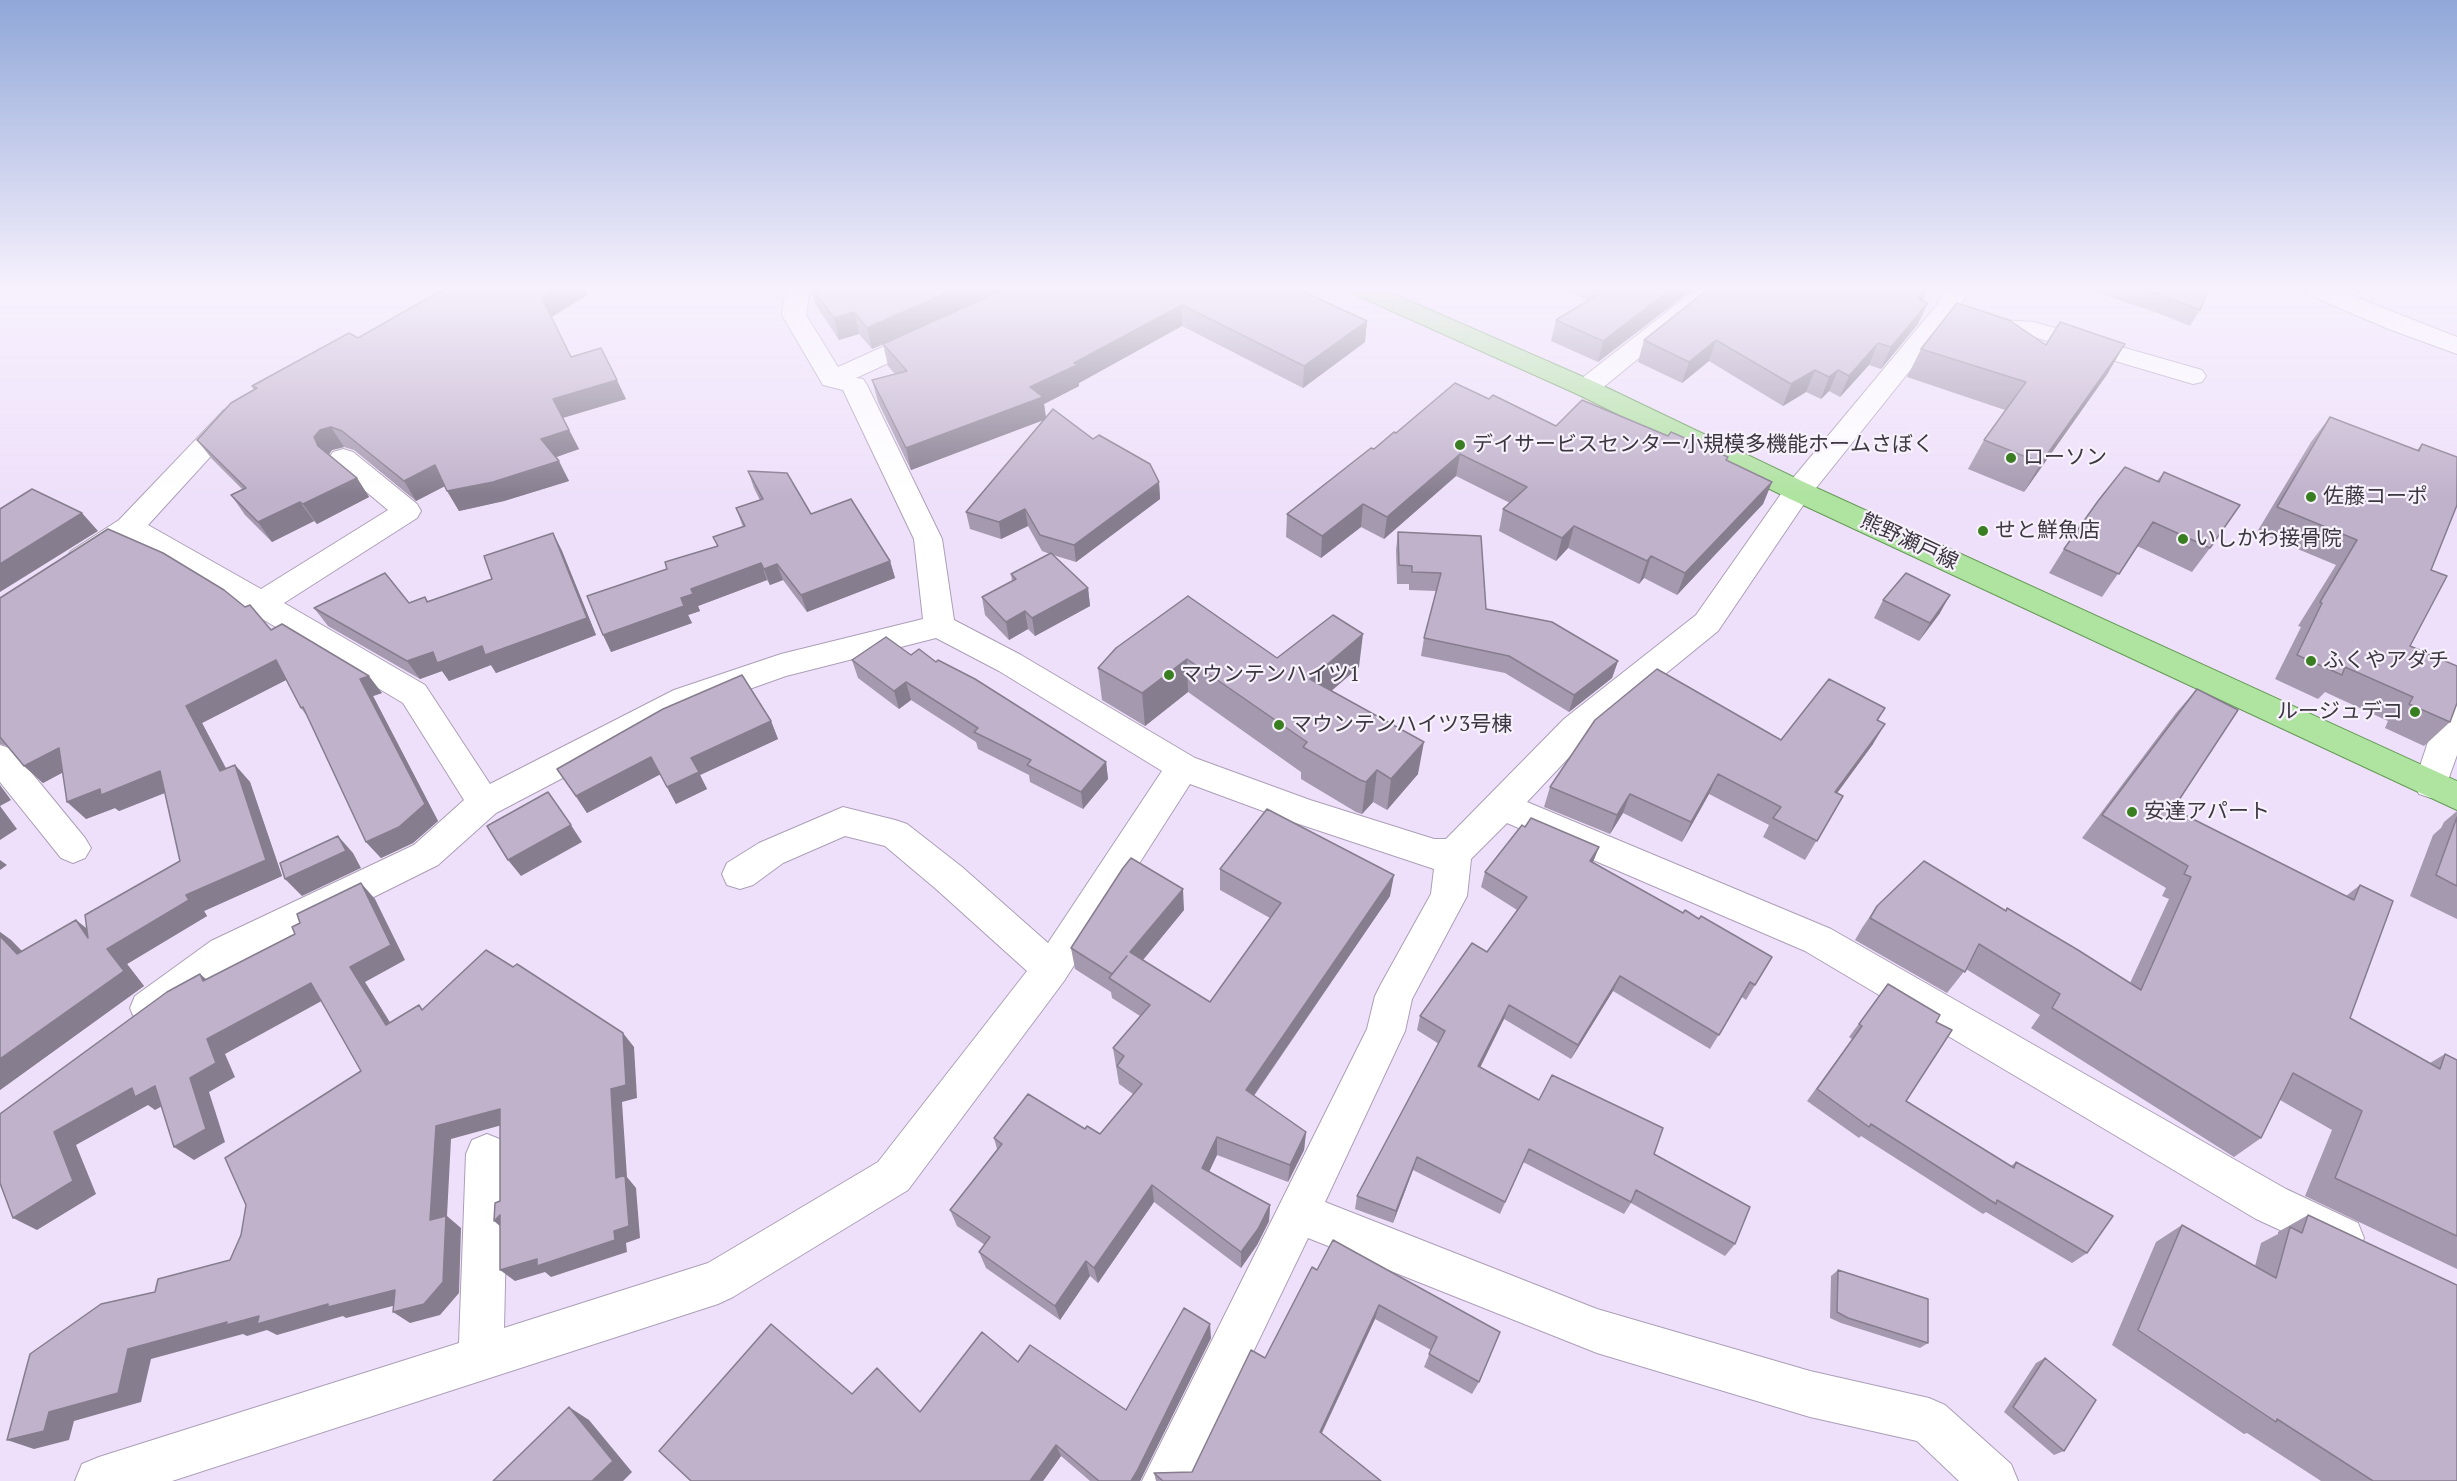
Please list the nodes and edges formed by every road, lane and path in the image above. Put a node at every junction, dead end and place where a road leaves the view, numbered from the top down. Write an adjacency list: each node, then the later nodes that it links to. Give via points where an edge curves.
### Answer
1 (820, 358): 8 (street)
2 (878, 358): 8 (street)
3 (1518, 358): 9 (main road, 熊野瀬戸線)
4 (1624, 358): 9 (street)
5 (1905, 358): 12 (street)
6 (2132, 358): 7 (street)
7 (2193, 376)
8 (832, 379): 16 (street, via 854,385 927,539)
9 (1586, 388): 12 (main road, 熊野瀬戸線)
10 (247, 402): 13 (street)
11 (343, 458): 15 (street, via 407,511)
12 (1798, 491): 20 (main road, 熊野瀬戸線); 22 (street, via 1707,623 1576,728)
13 (129, 527): 14 (street); 15 (street)
14 (60, 571)
15 (261, 603): 21 (street, via 414,694)
16 (939, 626): 19 (street, via 1010,663); 21 (street, via 781,666 686,699)
17 (2457, 703): 20 (street)
18 (0, 758): 23 (street)
19 (1183, 766): 24 (street, via 1302,811 1434,854); 26 (street)
20 (2444, 790)
21 (484, 803): 27 (street, via 426,855 224,953)
22 (1502, 806): 24 (street); 30 (street, via 1818,940 2271,1204)
23 (73, 848)
24 (1454, 853): 29 (street, via 1449,896 1394,996 1386,1031)
25 (740, 874): 26 (street, via 771,853 843,821 895,834)
26 (1051, 969): 31 (street, via 893,1176 717,1282)
27 (121, 1028)
28 (487, 1154): 31 (street)
29 (1298, 1214): 33 (street); 34 (street, via 1597,1331 1810,1395 1929,1421)
30 (2374, 1253)
31 (481, 1357): 32 (street)
32 (99, 1481)
33 (1166, 1481)
34 (1994, 1481)

